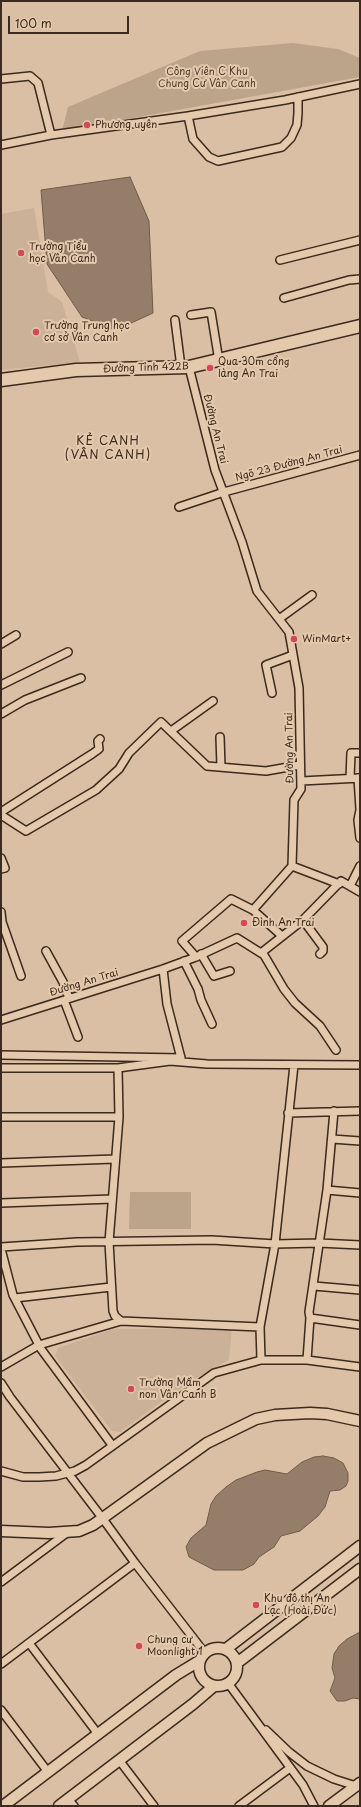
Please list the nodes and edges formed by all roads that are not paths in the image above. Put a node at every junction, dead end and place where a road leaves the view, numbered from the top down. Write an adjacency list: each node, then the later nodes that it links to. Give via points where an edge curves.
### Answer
1 (1, 79): 5 (street, via 30,76 38,82)
2 (360, 84): 3 (street)
3 (298, 97): 4 (street); 4 (street, via 297,125 291,138 282,147 218,161 209,157 193,139)
4 (188, 116): 5 (street)
5 (51, 135): 6 (street)
6 (1, 145)
7 (360, 240): 8 (street)
8 (280, 260)
9 (360, 279): 10 (street)
10 (284, 298)
11 (192, 315): 14 (street, via 210,312)
12 (175, 320): 15 (street, Đường An Trai)
13 (360, 326): 14 (main road, Đường Tỉnh 422B)
14 (220, 361): 15 (main road, Đường Tỉnh 422B)
15 (185, 367): 16 (main road, Đường Tỉnh 422B, via 76,370); 18 (street, Đường An Trai, via 215,470)
16 (1, 380)
17 (360, 456): 18 (street, Ngõ 23 Đường An Trai)
18 (224, 492): 19 (street, Ngõ 23 Đường An Trai); 21 (street, Đường An Trai, via 257,591)
19 (179, 508)
20 (312, 595): 21 (street)
21 (279, 619): 25 (street, Đường An Trai, via 289,632)
22 (16, 636): 23 (street)
23 (1, 644)
24 (68, 652): 27 (street)
25 (293, 655): 28 (street, via 266,665); 35 (street, Đường An Trai, via 299,688)
26 (81, 678): 30 (street, via 25,700)
27 (1, 685)
28 (272, 693)
29 (212, 701): 31 (street)
30 (1, 714)
31 (171, 731): 36 (street, via 207,766); 41 (street, via 162,722 129,753 118,769 96,790 26,831)
32 (220, 737): 36 (street)
33 (100, 739): 41 (street, via 99,749)
34 (360, 753): 37 (street, via 351,753)
35 (300, 765): 36 (street, via 266,771); 39 (street, Đường An Trai)
36 (221, 767)
37 (350, 778): 38 (street); 39 (street)
38 (359, 778): 40 (street)
39 (300, 782): 44 (street, Đường An Trai, via 301,789 294,800)
40 (360, 809): 42 (street)
41 (1, 814)
42 (360, 838)
43 (1, 858): 46 (street)
44 (292, 866): 47 (street); 50 (street)
45 (360, 866): 48 (street)
46 (3, 869)
47 (339, 884): 48 (street, via 341,881); 52 (street)
48 (350, 886): 49 (street)
49 (360, 892)
50 (253, 910): 53 (street); 57 (street, via 231,899 182,941)
51 (1, 912): 61 (street, via 2,922)
52 (303, 920): 53 (street); 56 (street, via 322,947 323,951)
53 (282, 936): 55 (street)
54 (46, 951): 62 (street, via 63,982)
55 (261, 953): 57 (street, Đường An Trai, via 237,938); 66 (street, via 284,989 320,1026)
56 (320, 954)
57 (199, 955): 58 (street, Đường An Trai); 60 (street, via 214,976)
58 (184, 961): 59 (street, Đường An Trai); 64 (street)
59 (163, 969): 62 (street, Đường An Trai); 67 (street, via 167,1004 181,1058)
60 (230, 972)
61 (21, 976)
62 (67, 999): 63 (street, Đường An Trai); 65 (street)
63 (1, 1020)
64 (212, 1024)
65 (78, 1037)
66 (336, 1050)
67 (1, 1055)
68 (294, 1065): 69 (street); 71 (street, via 170,1061); 74 (street)
69 (360, 1065)
70 (1, 1068): 71 (street)
71 (118, 1068): 75 (street)
72 (334, 1111): 73 (street); 74 (street); 77 (street)
73 (360, 1111)
74 (288, 1113): 87 (street)
75 (119, 1117): 76 (street); 79 (street)
76 (1, 1118)
77 (332, 1139): 78 (street); 81 (street)
78 (360, 1141)
79 (115, 1159): 80 (street); 83 (street)
80 (1, 1163)
81 (327, 1190): 82 (street); 86 (street)
82 (360, 1193)
83 (112, 1199): 84 (street); 85 (street)
84 (1, 1203)
85 (109, 1242): 87 (street, via 212,1240); 89 (street); 91 (street)
86 (319, 1243): 87 (street); 88 (street); 90 (street)
87 (275, 1244): 97 (street)
88 (360, 1246)
89 (1, 1248): 93 (street)
90 (314, 1286): 92 (street); 94 (street)
91 (111, 1287): 93 (street); 95 (street, via 113,1311)
92 (360, 1290)
93 (15, 1298): 98 (street)
94 (310, 1318): 96 (street); 100 (street)
95 (121, 1321): 97 (street); 98 (street)
96 (360, 1325)
97 (260, 1327): 99 (street)
98 (39, 1345): 101 (street); 105 (street)
99 (261, 1360): 100 (street); 105 (street, via 210,1375)
100 (307, 1360): 102 (street)
101 (1, 1367)
102 (360, 1367)
103 (1, 1383): 107 (street)
104 (360, 1421): 108 (street, via 310,1413 275,1415 244,1424 208,1443)
105 (112, 1445): 107 (street, via 86,1465)
106 (1, 1471): 107 (street, via 24,1476 56,1476)
107 (68, 1473): 108 (street)
108 (103, 1519): 110 (street, via 79,1531); 112 (street)
109 (1, 1531): 110 (street)
110 (69, 1531): 114 (street)
111 (360, 1546): 116 (street)
112 (135, 1564): 115 (street); 117 (street)
113 (360, 1569): 120 (street)
114 (1, 1582)
115 (29, 1643): 119 (street); 125 (street)
116 (226, 1649): 117 (street, via 212,1648); 120 (street, via 231,1652)
117 (204, 1652): 118 (street)
118 (198, 1661): 122 (street, via 199,1674 203,1680); 125 (street)
119 (1, 1664)
120 (237, 1664): 121 (street, via 235,1676)
121 (228, 1683): 122 (street); 124 (street)
122 (214, 1686): 126 (street)
123 (1, 1710): 128 (street)
124 (262, 1728): 127 (street); 129 (street, via 307,1766 334,1779)
125 (98, 1734): 128 (street)
126 (119, 1760): 130 (street); 133 (street)
127 (290, 1768): 134 (street); 135 (street)
128 (48, 1772): 131 (street)
129 (358, 1784): 136 (street)
130 (71, 1802): 132 (street)
131 (3, 1806)
132 (59, 1806)
133 (154, 1806)
134 (239, 1806)
135 (314, 1806)
136 (329, 1806)

